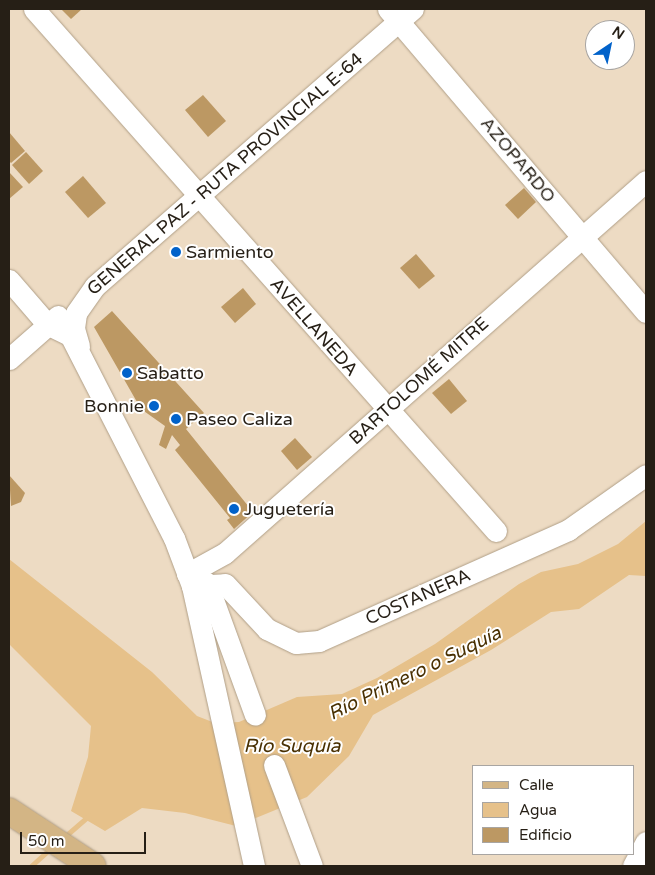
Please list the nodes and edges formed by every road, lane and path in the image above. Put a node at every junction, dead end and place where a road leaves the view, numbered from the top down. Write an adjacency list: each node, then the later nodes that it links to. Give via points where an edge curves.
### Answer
1 (34, 9): 4 (street, AVELLANEDA)
2 (400, 13): 4 (street, GENERAL PAZ - RUTA PROVINCIAL E-64); 5 (street, AZOPARDO)
3 (646, 181): 5 (street, BARTOLOMÉ MITRE)
4 (200, 196): 7 (street, GENERAL PAZ - RUTA PROVINCIAL E-64); 12 (street, AVELLANEDA)
5 (582, 236): 8 (street, AZOPARDO); 12 (street, BARTOLOMÉ MITRE)
6 (9, 280): 9 (street)
7 (96, 286): 9 (street); 10 (street, GENERAL PAZ - RUTA PROVINCIAL E-64, via 80,305 74,320)
8 (646, 312)
9 (47, 324): 10 (street, via 70,335); 11 (street)
10 (83, 358): 15 (street)
11 (9, 359)
12 (386, 411): 14 (street, AVELLANEDA); 15 (street, BARTOLOMÉ MITRE)
13 (646, 475): 15 (street, COSTANERA, via 568,530 319,641 296,643 276,635 251,615 226,584)
14 (496, 531)
15 (195, 581): 16 (street, via 230,649); 21 (street, via 207,656)
16 (255, 715)
17 (274, 765): 20 (street)
18 (16, 816): 22 (main road)
19 (646, 842): 23 (street)
20 (311, 864)
21 (254, 865)
22 (93, 866)
23 (634, 866)

